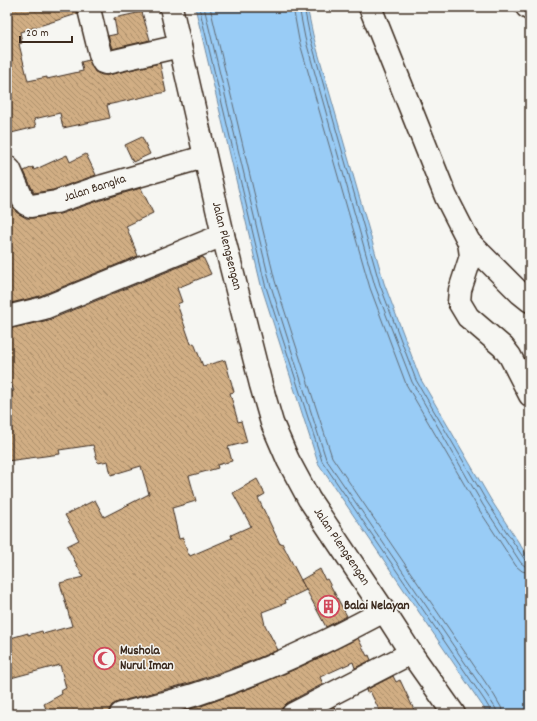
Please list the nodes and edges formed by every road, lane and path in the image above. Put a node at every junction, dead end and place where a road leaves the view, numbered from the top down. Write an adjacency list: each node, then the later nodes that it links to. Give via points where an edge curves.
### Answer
1 (171, 7): 6 (street, Jalan Plengsengan)
2 (370, 7): 10 (street, via 446,197)
3 (527, 7): 5 (street)
4 (88, 9): 6 (street, via 103,62)
5 (530, 9)
6 (180, 46): 7 (street, Jalan Plengsengan)
7 (204, 157): 8 (street, Jalan Bangka, via 56,202 31,206 23,200); 9 (street, Jalan Plengsengan)
8 (7, 167)
9 (223, 235): 12 (street, via 44,308); 14 (street, Jalan Plengsengan, via 272,423 309,499)
10 (469, 242): 11 (street); 13 (street, via 471,256 460,290 459,302 462,310 503,346)
11 (530, 301)
12 (7, 317)
13 (530, 394)
14 (384, 611): 15 (street, Jalan Plengsengan); 17 (street, via 329,640 247,676 197,694)
15 (411, 653): 16 (street, Jalan Plengsengan); 18 (street)
16 (449, 712)
17 (121, 714)
18 (293, 714)

